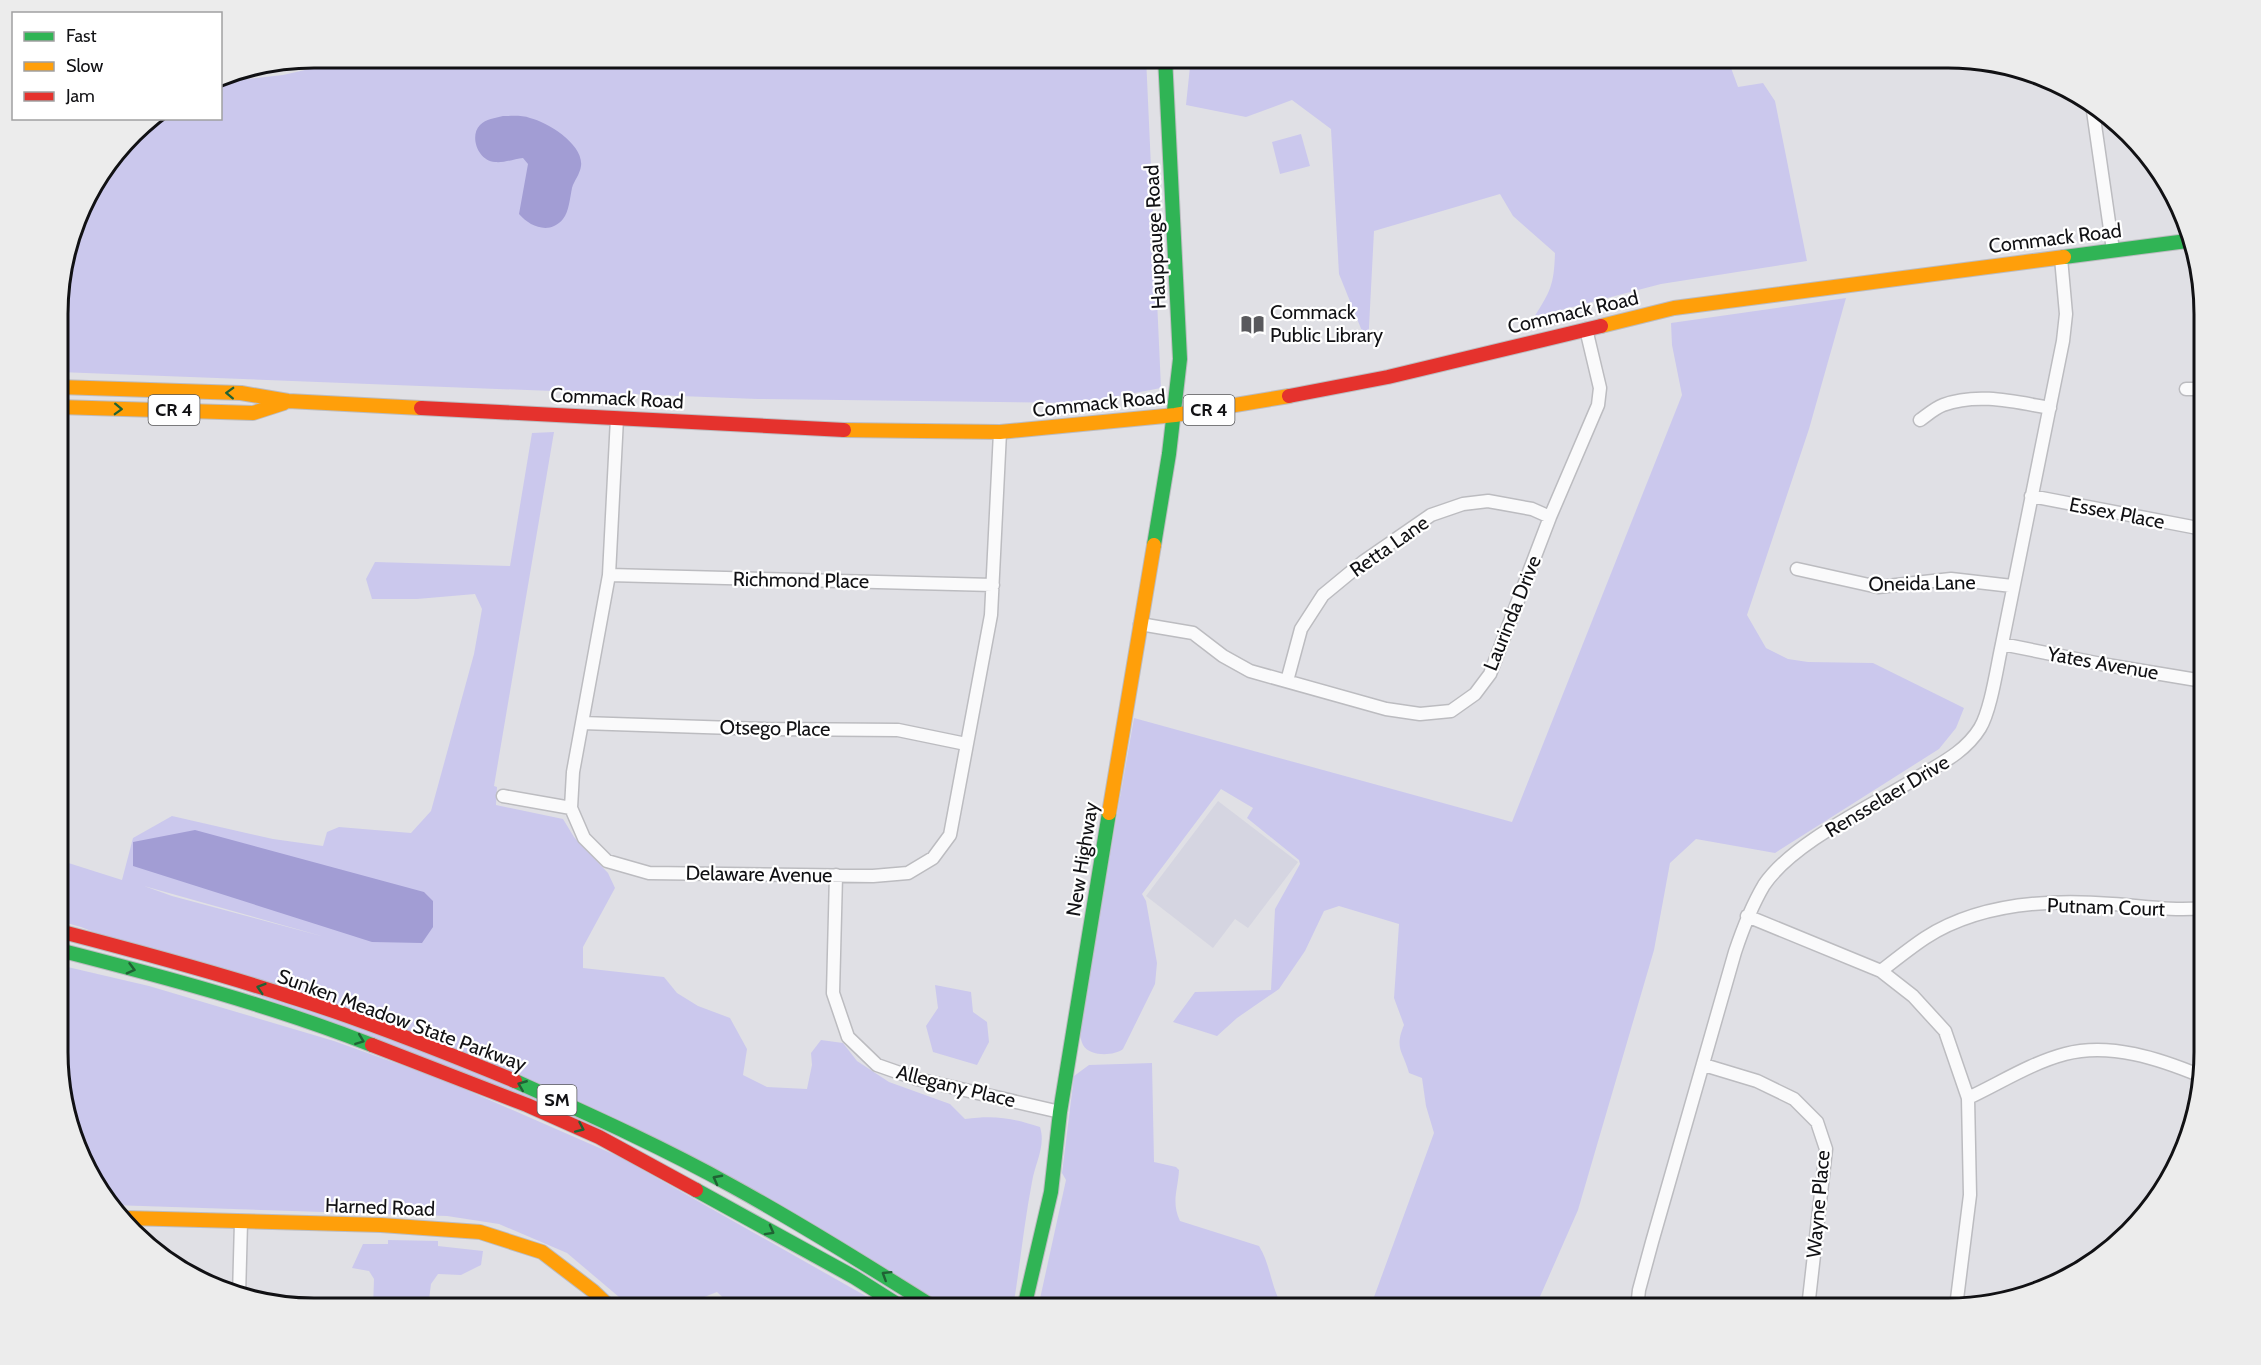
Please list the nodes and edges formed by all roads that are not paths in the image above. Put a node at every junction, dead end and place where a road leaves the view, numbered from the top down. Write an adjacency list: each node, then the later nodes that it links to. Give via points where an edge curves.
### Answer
1 (1166, 68): 13 (main road, Hauppauge Road, via 1180,359)
2 (2094, 116): 4 (street)
3 (2182, 242): 4 (main road, Commack Road / CR 4)
4 (2113, 250): 5 (main road, Commack Road / CR 4)
5 (2061, 258): 6 (main road, Commack Road / CR 4, via 1674,308); 12 (street, Rensselaer Drive, via 2066,314)
6 (1586, 329): 13 (main road, Commack Road / CR 4, via 1388,377); 18 (street, Laurinda Drive, via 1600,388 1598,405)
7 (68, 387): 10 (main road, Commack Road / CR 4, one-way to 7, via 241,393)
8 (2186, 389): 9 (street)
9 (2194, 389)
10 (288, 401): 11 (main road, Commack Road / CR 4, one-way to 10, via 253,413); 14 (main road, Commack Road / CR 4)
11 (68, 407)
12 (2050, 408): 15 (street, via 1988,398 1963,400 1941,405); 17 (street, Rensselaer Drive)
13 (1175, 415): 16 (main road, Commack Road / CR 4); 24 (main road, New Highway)
14 (617, 418): 16 (main road, Commack Road / CR 4, via 841,430); 21 (street, Delaware Avenue)
15 (1920, 420)
16 (1000, 432): 22 (street, Delaware Avenue)
17 (2031, 496): 19 (street, Essex Place); 23 (street, Rensselaer Drive)
18 (1550, 517): 27 (street, Retta Lane, via 1532,508 1488,501 1463,504 1431,515 1323,595 1301,629); 27 (street, Laurinda Drive, via 1490,674 1475,694 1451,711 1420,714 1386,709)
19 (2194, 528)
20 (1797, 569): 23 (street, Oneida Lane, via 1878,587 1951,579)
21 (609, 575): 22 (street, Richmond Place); 28 (street, Delaware Avenue)
22 (993, 585): 29 (street, Delaware Avenue)
23 (2012, 586): 25 (street, Rensselaer Drive)
24 (1140, 624): 27 (street, Laurinda Drive, via 1193,633 1250,671); 41 (main road, New Highway)
25 (2002, 644): 26 (street, Yates Avenue); 34 (street, Rensselaer Drive, via 1980,728 1958,753 1790,857 1766,884)
26 (2194, 679)
27 (1287, 681)
28 (582, 723): 29 (street, Otsego Place, via 898,730); 31 (street, Delaware Avenue)
29 (966, 744): 32 (street, Delaware Avenue, via 950,835 933,858 908,873)
30 (503, 796): 31 (street)
31 (571, 808): 32 (street, Delaware Avenue, via 584,838 607,861 649,873)
32 (836, 875): 41 (street, Allegany Place, via 833,993 848,1037 877,1065 917,1079)
33 (2194, 909): 37 (street, Putnam Court, via 2054,902 1996,910 1926,937)
34 (1747, 916): 37 (street); 38 (street, Rensselaer Drive)
35 (68, 933): 48 (main road, Sunken Meadow State Parkway / SM, one-way to 35, via 774,1209 560,1101 297,999)
36 (68, 953): 47 (main road, Sunken Meadow State Parkway / SM, one-way to 47, via 183,982 305,1020 527,1105 599,1137)
37 (1881, 971): 40 (street, via 1945,1031)
38 (1704, 1065): 50 (street, Rensselaer Drive); 51 (street, Wayne Place, via 1757,1081 1794,1099 1817,1122 1826,1149)
39 (2192, 1073): 40 (street, via 2128,1052 2067,1053)
40 (1968, 1098): 45 (street, via 1970,1195)
41 (1060, 1112): 49 (main road, New Highway, via 1051,1192)
42 (133, 1218): 43 (main road, Harned Road)
43 (241, 1222): 44 (street); 46 (main road, Harned Road, via 480,1232 542,1252)
44 (239, 1286)
45 (1957, 1297)
46 (600, 1298)
47 (887, 1298)
48 (919, 1298)
49 (1026, 1298)
50 (1638, 1298)
51 (1809, 1298)

